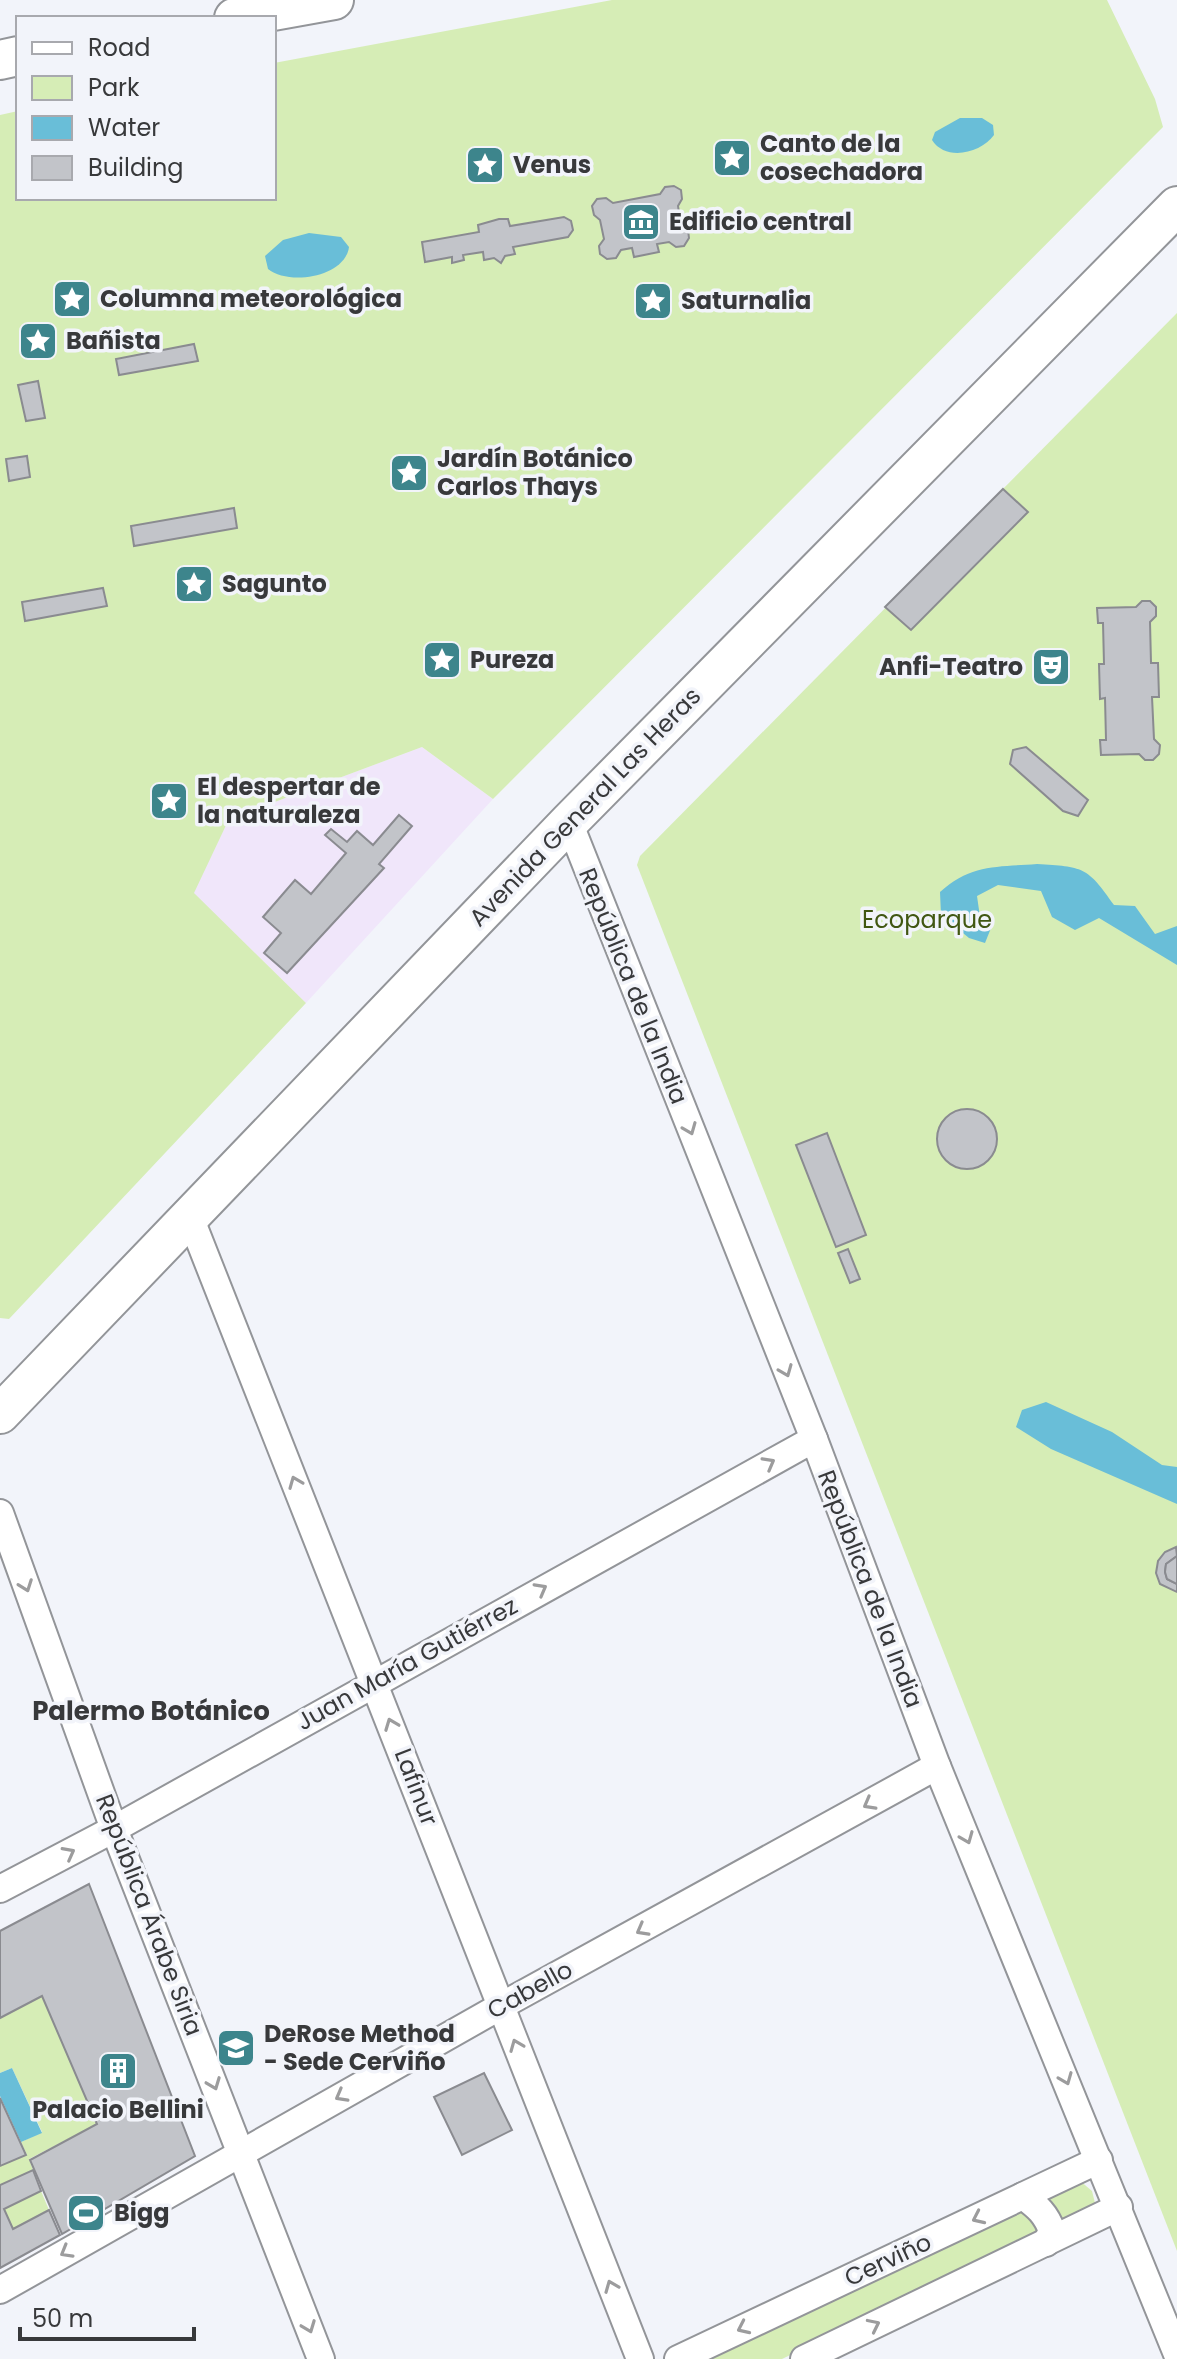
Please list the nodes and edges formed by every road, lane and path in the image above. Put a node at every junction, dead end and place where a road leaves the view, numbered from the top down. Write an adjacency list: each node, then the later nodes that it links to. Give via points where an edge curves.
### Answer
1 (334, 0): 2 (main road)
2 (244, 11)
3 (1177, 206): 4 (main road, Avenida General Las Heras)
4 (569, 822): 5 (main road, Avenida General Las Heras); 7 (street, República de la India, one-way to 7)
5 (190, 1217): 6 (main road, Avenida General Las Heras); 9 (street, Lafinur, one-way to 5)
6 (0, 1414)
7 (814, 1439): 9 (street, Juan María Gutiérrez, one-way to 7); 10 (street, República de la India)
8 (0, 1513): 11 (street, República Árabe Siria, one-way to 11)
9 (375, 1681): 11 (street, Juan María Gutiérrez); 13 (street, Lafinur, one-way to 9)
10 (937, 1766): 13 (street, Cabello, one-way to 13); 15 (street, República de la India, one-way to 15)
11 (114, 1829): 12 (street, Juan María Gutiérrez, one-way to 11); 14 (street, República Árabe Siria, one-way to 14)
12 (0, 1889)
13 (501, 2006): 14 (street, Cabello, one-way to 14); 22 (street, Lafinur, one-way to 13)
14 (241, 2152): 19 (street, Cabello, one-way to 19); 21 (street, República Árabe Siria, one-way to 21)
15 (1099, 2160): 16 (street, Cerviño); 17 (street, República de la India)
16 (1023, 2196): 18 (street, via 1042,2209 1049,2223 1052,2231); 23 (street, Cerviño, one-way to 23)
17 (1119, 2207): 18 (street); 20 (street, República de la India)
18 (1046, 2243): 24 (street, one-way to 18)
19 (0, 2290)
20 (1177, 2354)
21 (321, 2359)
22 (640, 2359)
23 (678, 2359)
24 (804, 2359)

